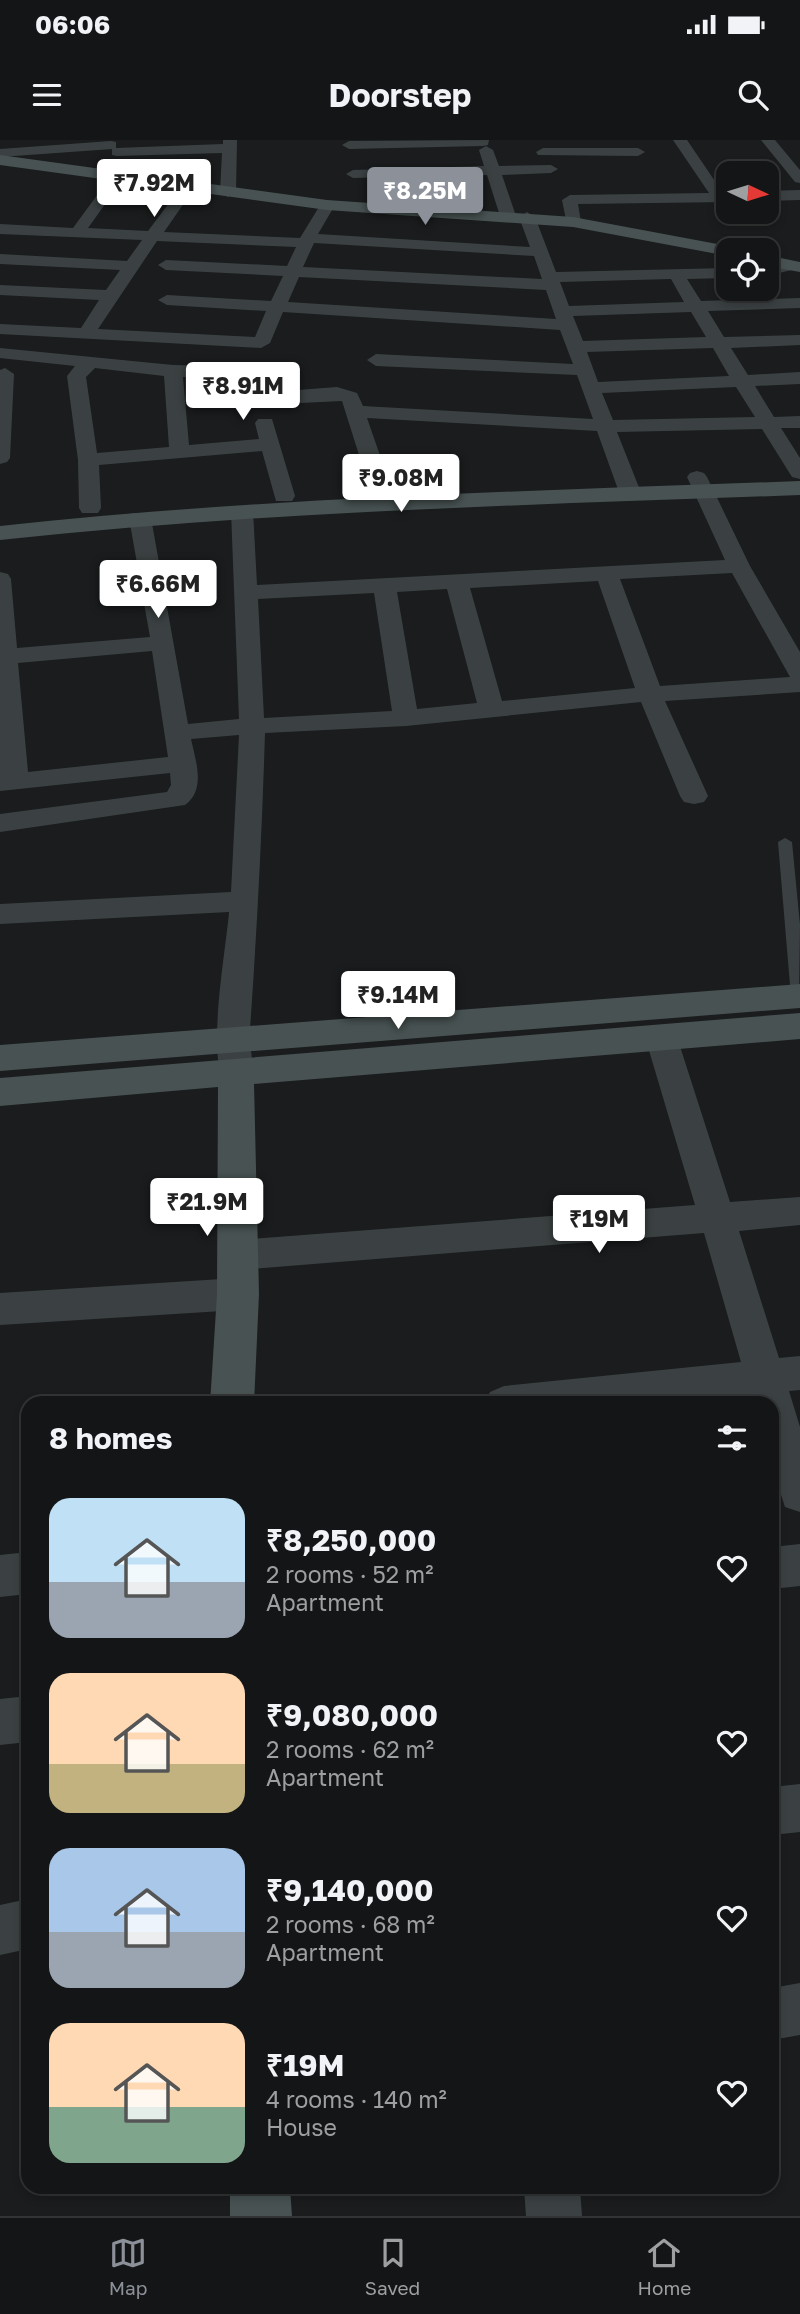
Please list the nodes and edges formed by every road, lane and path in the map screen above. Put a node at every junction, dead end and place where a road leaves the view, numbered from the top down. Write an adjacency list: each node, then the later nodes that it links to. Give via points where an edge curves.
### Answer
1 (680, 140): 16 (street)
2 (768, 140): 14 (street)
3 (483, 141): 4 (street); 10 (street)
4 (349, 143): 17 (street)
5 (230, 144): 6 (street); 18 (street)
6 (110, 146): 9 (street); 13 (street)
7 (540, 146): 8 (street); 11 (street)
8 (638, 152)
9 (2, 160): 12 (street)
10 (494, 171): 11 (street); 17 (street); 24 (street)
11 (557, 173): 22 (street)
12 (119, 175): 13 (street); 27 (street)
13 (139, 178): 15 (street)
14 (800, 179)
15 (188, 186): 18 (street); 28 (street)
16 (716, 188)
17 (357, 191): 23 (street); 24 (street)
18 (228, 192): 23 (street)
19 (800, 195): 20 (street)
20 (779, 196)
21 (716, 197): 22 (street)
22 (570, 201): 25 (street)
23 (327, 205): 29 (street)
24 (518, 216): 25 (street); 31 (street)
25 (573, 222): 30 (street)
26 (0, 229): 27 (street)
27 (78, 233): 28 (street)
28 (152, 237): 29 (street); 34 (street)
29 (307, 241): 31 (street); 35 (street)
30 (716, 249)
31 (540, 252): 38 (street)
32 (0, 259): 34 (street)
33 (166, 265): 35 (street)
34 (132, 266): 40 (street)
35 (295, 271): 38 (street); 43 (street)
36 (716, 273): 37 (street)
37 (676, 274): 38 (street); 44 (street)
38 (551, 281): 45 (street)
39 (0, 290): 40 (street)
40 (110, 295): 47 (street)
41 (167, 300): 43 (street)
42 (800, 303): 44 (street)
43 (277, 307): 45 (street); 49 (street)
44 (696, 307): 45 (street); 50 (street)
45 (564, 318): 51 (street)
46 (0, 328): 47 (street)
47 (86, 334): 49 (street)
48 (800, 340): 50 (street)
49 (261, 343): 56 (street)
50 (720, 343): 51 (street); 60 (street)
51 (576, 347): 59 (street)
52 (0, 354): 54 (street)
53 (376, 360): 59 (street)
54 (83, 369): 55 (street); 57 (street); 69 (street)
55 (173, 371): 56 (street); 67 (street)
56 (257, 371): 61 (street)
57 (3, 373): 68 (street)
58 (800, 378): 60 (street)
59 (587, 379): 60 (street); 65 (street)
60 (744, 381): 64 (street)
61 (259, 399): 62 (street, via 345,393); 66 (street)
62 (355, 411): 65 (street); 73 (street)
63 (800, 422): 64 (street)
64 (770, 425): 65 (street); 70 (street)
65 (605, 426): 72 (street)
66 (269, 443): 67 (street); 74 (street)
67 (180, 452): 69 (street)
68 (0, 458)
69 (89, 460): 75 (street)
70 (799, 478): 71 (street)
71 (700, 485): 72 (street); 80 (street)
72 (628, 488): 73 (street); 76 (street)
73 (382, 493): 74 (street)
74 (284, 496): 75 (street)
75 (90, 508): 77 (street)
76 (242, 511): 78 (street); 85 (street)
77 (0, 514)
78 (140, 518): 79 (street); 86 (street)
79 (0, 533)
80 (739, 566): 81 (street); 88 (street)
81 (606, 572): 83 (street); 90 (street)
82 (0, 579): 87 (street)
83 (456, 580): 84 (street); 91 (street)
84 (384, 584): 85 (street); 92 (street)
85 (245, 593): 93 (street)
86 (163, 643): 87 (street); 94 (street)
87 (2, 657): 96 (street)
88 (800, 674)
89 (800, 684): 90 (street)
90 (650, 694): 91 (street); 97 (street)
91 (492, 711): 92 (street)
92 (406, 718): 93 (street)
93 (252, 726): 94 (street); 100 (street)
94 (176, 733): 95 (street)
95 (182, 764): 96 (street); 98 (street, via 185,785 183,794 175,799)
96 (7, 783)
97 (694, 796)
98 (0, 823)
99 (785, 842): 102 (lane)
100 (245, 901): 101 (street); 104 (street)
101 (0, 915)
102 (800, 1006): 103 (street); 104 (street)
103 (661, 1037): 104 (street); 108 (street)
104 (234, 1057): 105 (street); 106 (street); 109 (street)
105 (0, 1058)
106 (0, 1092)
107 (800, 1211): 108 (street)
108 (718, 1218): 109 (street); 112 (street)
109 (237, 1255): 110 (street)
110 (238, 1294): 111 (street); 113 (street)
111 (0, 1309)
112 (782, 1375): 114 (street); 115 (street)
113 (232, 1396)
114 (581, 1396)
115 (800, 1493)
116 (800, 1565): 117 (street)
117 (779, 1567)
118 (21, 1574): 119 (street)
119 (0, 1576)
120 (21, 1720): 121 (street)
121 (0, 1722)
122 (800, 1808): 123 (street)
123 (779, 1810)
124 (21, 1926): 125 (street)
125 (0, 1930)
126 (800, 2009): 127 (street)
127 (779, 2013)
128 (260, 2194): 130 (street)
129 (552, 2194): 131 (street)
130 (261, 2216)
131 (554, 2216)

